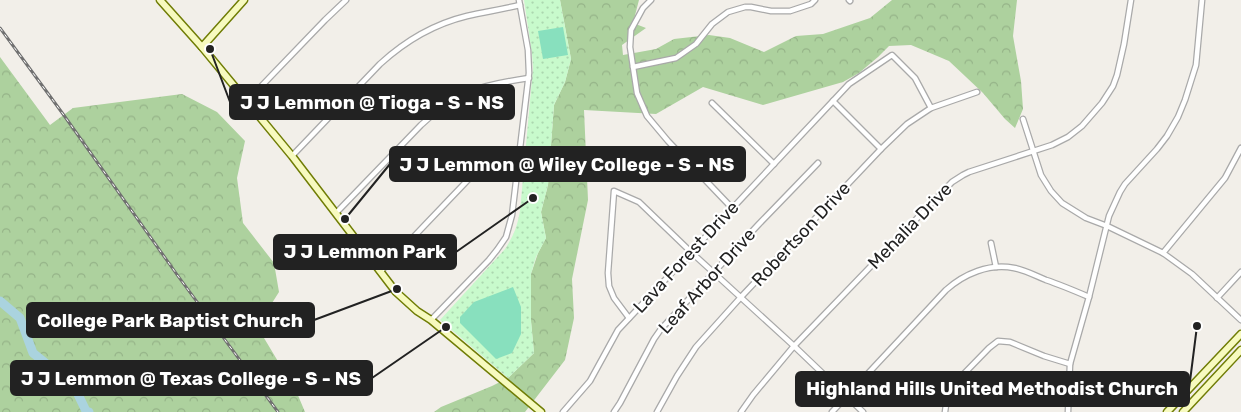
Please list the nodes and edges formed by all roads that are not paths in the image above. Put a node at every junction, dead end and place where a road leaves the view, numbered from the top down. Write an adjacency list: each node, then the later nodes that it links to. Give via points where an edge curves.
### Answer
1 (160, 0): 11 (street)
2 (244, 0): 11 (street)
3 (346, 0): 15 (street)
4 (651, 0): 12 (street, via 631,30)
5 (752, 0): 10 (street)
6 (815, 0): 10 (street, via 790,11)
7 (1130, 0): 22 (street, Mehalia Drive, via 1120,65 1113,86 1082,126 1068,137)
8 (1202, 0): 29 (street, via 1197,58 1178,117 1158,149 1125,184)
9 (520, 3): 13 (street); 24 (street, via 458,19 415,37 388,56)
10 (751, 7): 12 (street, via 728,12 712,24 696,44 676,58)
11 (202, 47): 15 (street)
12 (633, 67): 27 (street, via 637,93 647,116)
13 (529, 78): 23 (street); 28 (street, via 475,89 447,103 421,125)
14 (977, 92): 18 (street, Robertson Drive)
15 (247, 101): 24 (street)
16 (833, 101): 18 (street, Lava Forest Drive, via 849,84 892,55 915,78); 21 (street); 26 (street, Lava Forest Drive)
17 (712, 103): 26 (street)
18 (931, 108): 21 (street, Robertson Drive, via 907,124)
19 (1023, 119): 22 (street)
20 (1241, 148): 32 (street, via 1225,178)
21 (881, 149): 37 (street, Robertson Drive)
22 (1033, 151): 29 (street, via 1046,183 1062,203); 44 (street, Mehalia Drive, via 969,172 952,182)
23 (520, 152): 34 (street, via 503,152 486,161); 41 (street, via 506,237 489,260)
24 (292, 156): 28 (street)
25 (818, 162): 35 (street, Leaf Arbor Drive)
26 (774, 164): 27 (street, Lava Forest Drive)
27 (732, 208): 31 (street, Lava Forest Drive)
28 (336, 213): 34 (street)
29 (1107, 226): 32 (street); 38 (street)
30 (991, 243): 33 (street)
31 (691, 252): 35 (street); 40 (street, Lava Forest Drive); 40 (street, via 639,202 614,191 609,286)
32 (1163, 253): 39 (street)
33 (996, 267): 38 (street, via 1014,268); 48 (street, via 976,271 955,282)
34 (381, 271): 41 (street, via 396,292)
35 (715, 272): 37 (street); 52 (street, Leaf Arbor Drive, via 654,339)
36 (1241, 272): 39 (street)
37 (741, 297): 44 (street); 53 (street, Robertson Drive, via 690,355)
38 (1090, 297): 46 (street)
39 (1218, 298): 42 (street)
40 (629, 318): 51 (street, Lava Forest Drive, via 618,330 590,381)
41 (431, 320): 50 (street)
42 (1241, 320)
43 (1241, 334): 59 (street)
44 (794, 346): 48 (street); 54 (street, Mehalia Drive)
45 (1241, 350): 60 (street)
46 (1070, 364): 47 (street); 57 (street, via 1010,342 998,341 953,385)
47 (1068, 394): 49 (street); 58 (street)
48 (846, 395): 55 (street); 56 (street)
49 (1114, 397)
50 (541, 412)
51 (563, 412)
52 (614, 412)
53 (657, 412)
54 (741, 412)
55 (832, 412)
56 (863, 412)
57 (945, 412)
58 (1068, 412)
59 (1167, 412)
60 (1182, 412)

